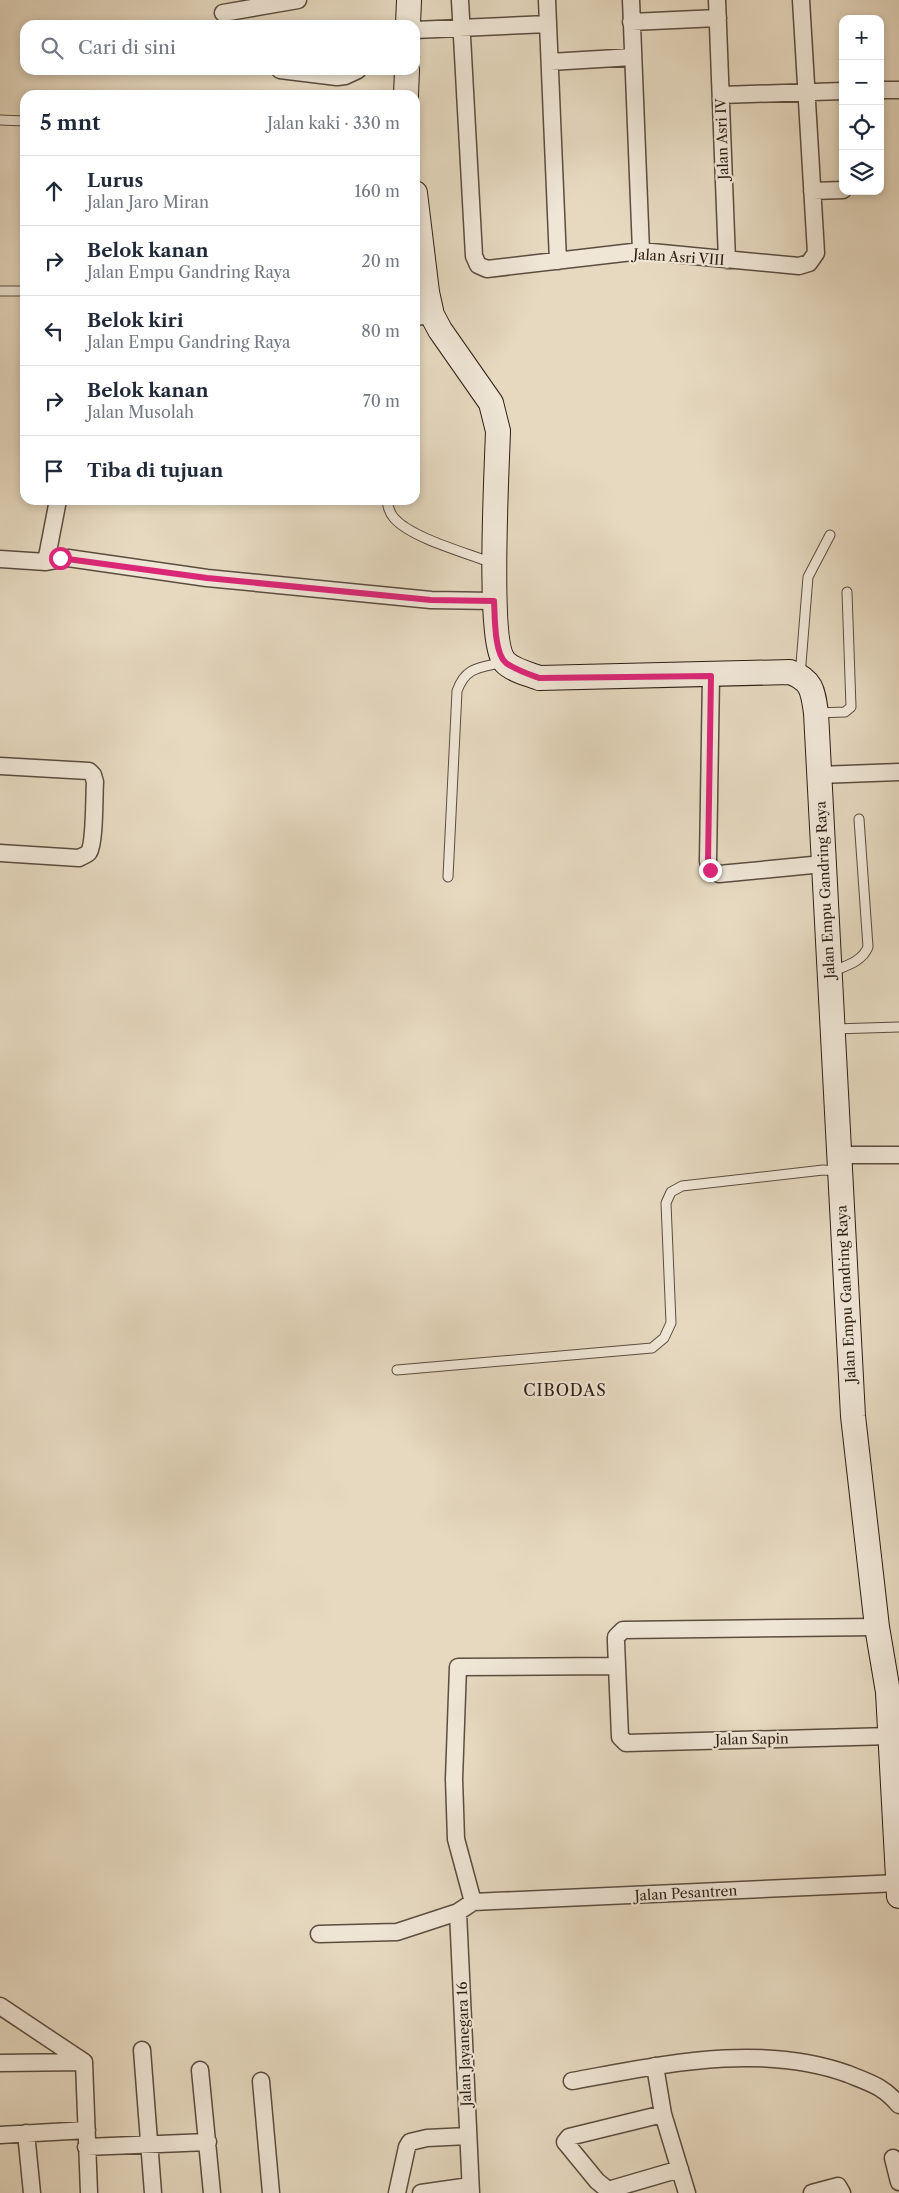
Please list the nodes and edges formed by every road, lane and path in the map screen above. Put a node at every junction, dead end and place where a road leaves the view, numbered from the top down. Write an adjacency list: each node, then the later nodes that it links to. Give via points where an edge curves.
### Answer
1 (298, 0): 8 (street)
2 (409, 0): 10 (street)
3 (460, 0): 13 (street)
4 (547, 0): 12 (street)
5 (631, 0): 11 (street)
6 (717, 0): 9 (street, Jalan Asri IV)
7 (801, 0): 24 (street)
8 (222, 13)
9 (718, 18): 11 (street); 25 (street, Jalan Asri IV)
10 (408, 20)
11 (631, 22): 15 (street)
12 (548, 24): 13 (street); 16 (street)
13 (461, 29): 14 (street); 33 (street, Jalan Asri VIII, via 474,256 478,265 487,268)
14 (420, 30)
15 (633, 57): 16 (street); 31 (street)
16 (550, 62): 33 (street)
17 (328, 75): 18 (street)
18 (347, 75)
19 (407, 75): 20 (street)
20 (406, 90)
21 (884, 90): 22 (street)
22 (899, 90)
23 (839, 92): 24 (street)
24 (805, 93): 25 (street); 29 (street)
25 (721, 95): 32 (street, Jalan Asri IV)
26 (0, 120): 27 (lane)
27 (20, 121)
28 (839, 190): 29 (street)
29 (812, 192): 32 (street, Jalan Asri VIII, via 816,253 809,263 799,266)
30 (420, 238): 36 (street, via 426,292)
31 (641, 251): 32 (street, Jalan Asri VIII); 33 (street, Jalan Asri VIII)
32 (727, 260)
33 (558, 261)
34 (0, 291): 35 (lane)
35 (20, 292)
36 (424, 316): 42 (street, via 440,330 491,403 495,416 498,431)
37 (57, 505): 41 (street)
38 (388, 505): 42 (lane, via 394,519 418,535)
39 (830, 535): 47 (lane, via 808,577)
40 (0, 559): 41 (street)
41 (46, 562): 44 (street, via 68,558 207,578 431,600)
42 (495, 564): 44 (street)
43 (847, 592): 48 (lane, via 851,707 845,712)
44 (494, 601): 45 (street, via 498,648)
45 (504, 662): 46 (street, via 539,678); 55 (lane, via 475,669 462,677 457,691)
46 (711, 676): 47 (street, via 780,672); 54 (street, via 710,870 719,874)
47 (800, 676): 48 (street, Jalan Empu Gandring Raya, via 813,692)
48 (816, 713): 51 (street, Jalan Empu Gandring Raya)
49 (0, 766): 53 (street, via 88,771 95,782 92,840 86,855 79,858)
50 (899, 772): 51 (street)
51 (819, 775): 54 (street, Jalan Empu Gandring Raya)
52 (859, 819): 56 (lane, via 868,946 858,960)
53 (0, 854)
54 (823, 864): 56 (street, Jalan Empu Gandring Raya)
55 (448, 877)
56 (829, 973): 58 (street, Jalan Empu Gandring Raya)
57 (899, 1027): 58 (lane)
58 (832, 1029): 60 (street, Jalan Empu Gandring Raya)
59 (899, 1155): 60 (street)
60 (839, 1163): 61 (lane, via 823,1170 682,1186 671,1192 666,1202 671,1323 664,1338 652,1348); 62 (street, Jalan Empu Gandring Raya, via 853,1416)
61 (397, 1370)
62 (877, 1627): 63 (street, via 627,1629 616,1637); 64 (street, Jalan Empu Gandring Raya, via 888,1692)
63 (616, 1666): 64 (street, Jalan Sapin, via 620,1732 621,1739 626,1742); 67 (street, via 458,1667 454,1779 456,1838)
64 (891, 1736): 65 (street, Jalan Empu Gandring Raya)
65 (899, 1883): 66 (street, Jalan Empu Gandring Raya); 67 (street, Jalan Pesantren)
66 (899, 1896)
67 (472, 1902): 68 (street)
68 (458, 1912): 69 (street, via 397,1932); 83 (street, Jalan Jayanegara 16)
69 (319, 1934)
70 (0, 2006): 72 (street)
71 (142, 2050): 85 (street)
72 (84, 2062): 73 (street); 80 (street)
73 (0, 2063)
74 (655, 2066): 77 (street); 78 (street, via 718,2058 784,2058 836,2070 879,2086); 79 (street)
75 (200, 2070): 84 (street)
76 (261, 2081): 96 (street)
77 (572, 2081)
78 (899, 2105)
79 (663, 2114): 88 (street); 91 (street, via 566,2139 565,2142 597,2181 608,2190)
80 (87, 2130): 81 (street); 86 (street)
81 (26, 2133): 82 (street); 92 (street)
82 (0, 2135)
83 (468, 2136): 90 (street, Jalan Jayanegara 16); 97 (street, via 410,2142)
84 (208, 2142): 85 (street); 95 (street)
85 (150, 2145): 86 (street); 94 (street)
86 (86, 2147): 93 (street)
87 (893, 2158): 89 (street)
88 (680, 2170): 91 (street); 99 (street)
89 (899, 2182)
90 (470, 2190): 98 (street)
91 (625, 2190)
92 (32, 2193)
93 (89, 2193)
94 (153, 2193)
95 (212, 2193)
96 (271, 2193)
97 (397, 2193)
98 (421, 2193)
99 (687, 2193)
100 (812, 2193): 101 (street, via 838,2186)
101 (842, 2193)

